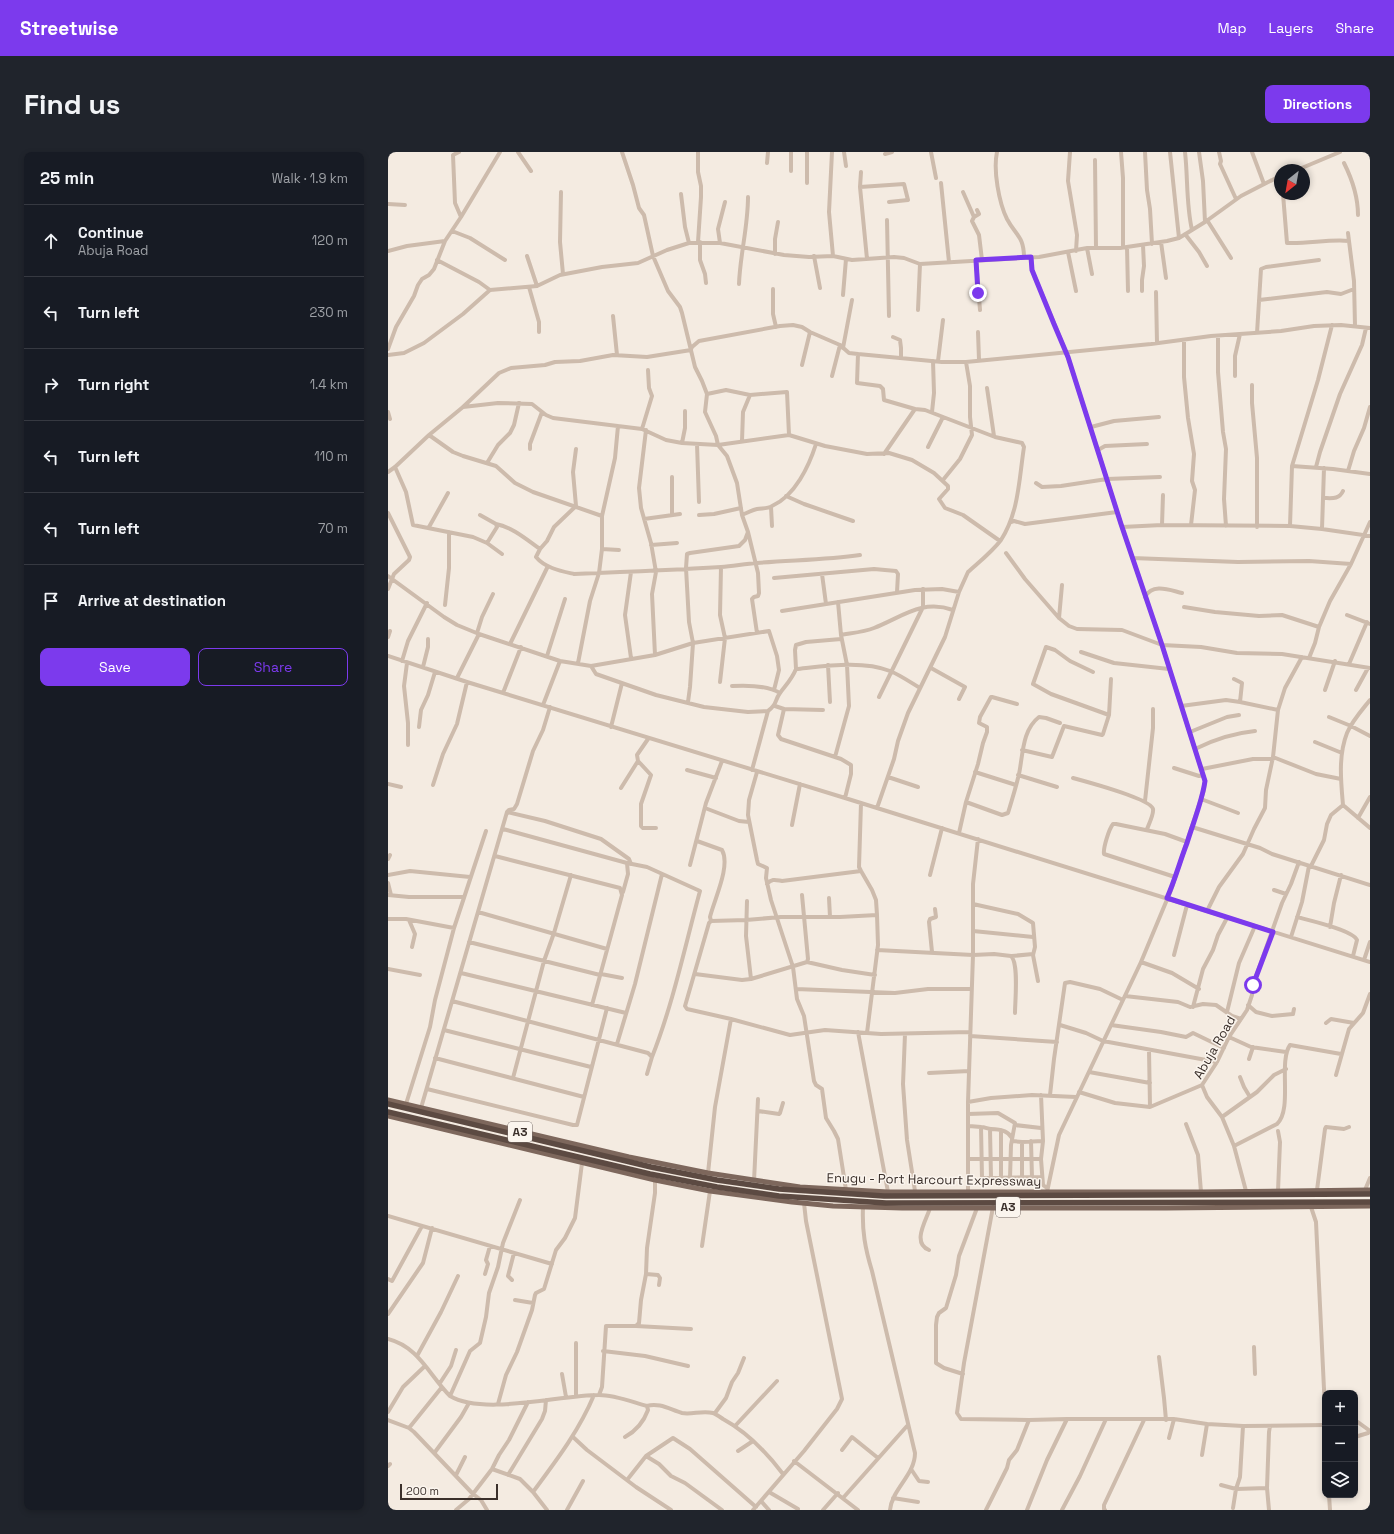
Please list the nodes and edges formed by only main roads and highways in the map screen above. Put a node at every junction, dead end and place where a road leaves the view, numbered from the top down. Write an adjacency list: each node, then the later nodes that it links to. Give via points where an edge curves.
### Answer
1 (388, 1100): 7 (main road, Enugu - Port Harcourt Expressway / A3)
2 (388, 1104): 5 (highway, Enugu - Port Harcourt Expressway)
3 (388, 1112): 6 (highway, Enugu - Port Harcourt Expressway)
4 (388, 1116): 8 (main road, Enugu - Port Harcourt Expressway / A3)
5 (504, 1132): 6 (highway); 7 (highway, Enugu - Port Harcourt Expressway)
6 (502, 1139): 8 (highway, Enugu - Port Harcourt Expressway)
7 (652, 1165): 9 (main road, Enugu - Port Harcourt Expressway / A3, via 800,1187 888,1192); 10 (highway, Enugu - Port Harcourt Expressway / A3, via 716,1180 779,1189 884,1196)
8 (651, 1177): 11 (highway, Enugu - Port Harcourt Expressway / A3, via 779,1196 886,1203); 12 (main road, Enugu - Port Harcourt Expressway / A3, via 710,1191 804,1203 863,1207)
9 (1367, 1190)
10 (1370, 1194)
11 (1370, 1202)
12 (1370, 1206)

